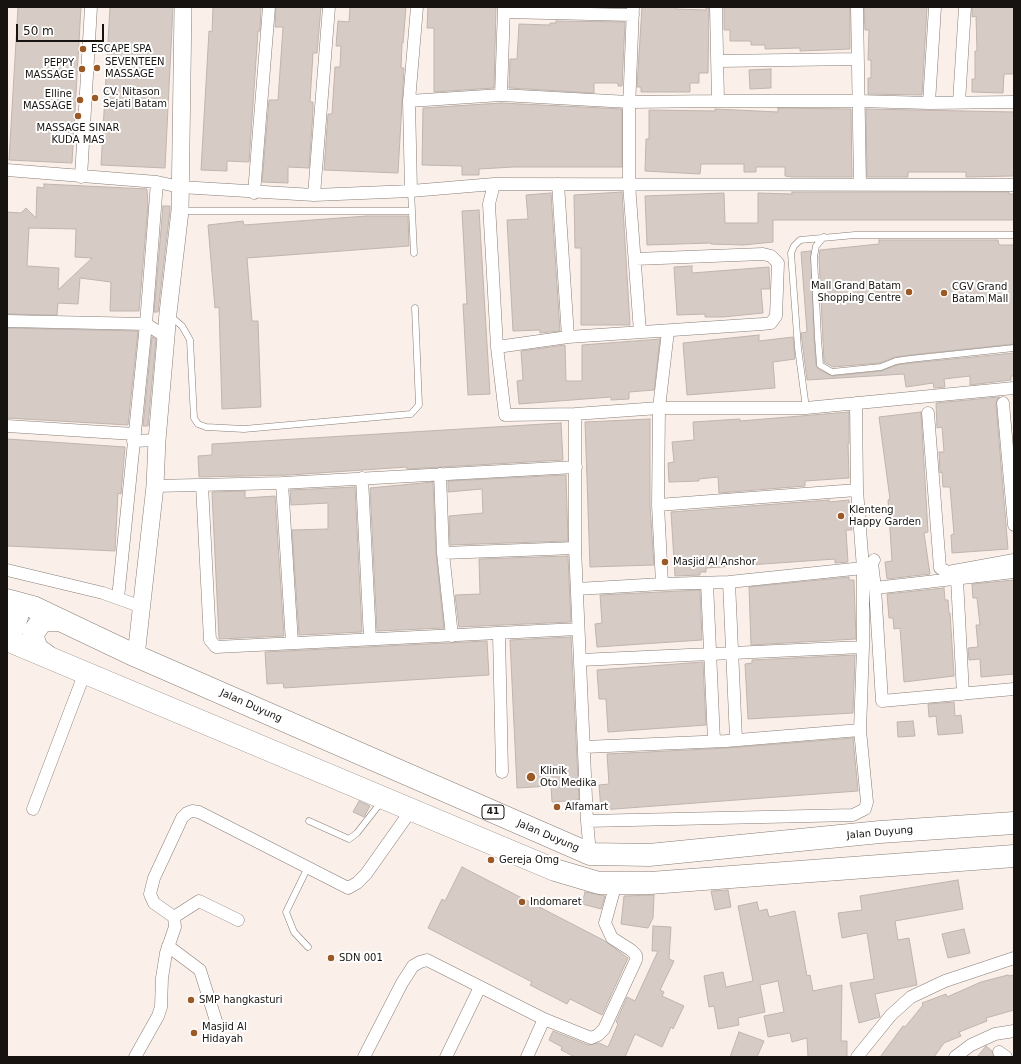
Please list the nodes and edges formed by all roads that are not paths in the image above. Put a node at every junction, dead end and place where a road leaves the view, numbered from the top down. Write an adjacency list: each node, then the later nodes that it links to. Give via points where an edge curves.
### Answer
1 (91, 7): 23 (street)
2 (183, 7): 30 (street)
3 (270, 7): 32 (street)
4 (329, 7): 33 (street)
5 (417, 7): 15 (street)
6 (716, 7): 13 (street)
7 (857, 7): 12 (street)
8 (935, 7): 21 (street)
9 (965, 7): 19 (street)
10 (504, 9): 11 (street); 14 (street)
11 (633, 11): 18 (street)
12 (857, 59): 13 (street); 17 (street)
13 (718, 61): 16 (street)
14 (501, 95): 15 (street); 18 (street)
15 (409, 101): 31 (street)
16 (718, 101): 17 (street); 18 (street)
17 (858, 101): 21 (street); 28 (street)
18 (629, 102): 27 (street)
19 (959, 102): 20 (street); 21 (street)
20 (1014, 102)
21 (929, 103)
22 (7, 170): 23 (street)
23 (81, 177): 24 (street)
24 (157, 182): 30 (street); 43 (street)
25 (494, 184): 26 (street); 31 (street); 48 (street, via 488,204)
26 (558, 184): 27 (street); 47 (street)
27 (629, 184): 28 (street); 39 (street)
28 (860, 184): 29 (street)
29 (1014, 185)
30 (180, 187): 32 (street); 34 (street)
31 (411, 191): 33 (street); 35 (lane)
32 (254, 193): 33 (street)
33 (314, 195)
34 (180, 211): 35 (lane); 41 (street)
35 (412, 211): 38 (lane)
36 (1014, 235): 37 (lane)
37 (824, 237): 49 (lane, via 816,246 814,257 820,365 832,372 882,367 910,358); 54 (lane, via 800,240 791,253 798,348)
38 (414, 253)
39 (635, 259): 44 (street, via 763,254 771,256 778,263 776,316 771,323); 45 (street)
40 (416, 308): 41 (lane, via 419,405 411,414 244,429 206,427 198,424 194,418 190,340 182,326)
41 (168, 314): 46 (street)
42 (7, 321): 43 (street)
43 (146, 324): 46 (street); 58 (street)
44 (668, 331): 45 (street); 53 (street)
45 (640, 332): 47 (street)
46 (166, 337): 59 (street)
47 (568, 337): 48 (street)
48 (497, 347): 56 (street, via 505,415)
49 (1014, 348)
50 (1014, 388): 51 (street)
51 (856, 403): 54 (street); 66 (street)
52 (1003, 403): 68 (street)
53 (659, 408): 54 (street); 56 (street); 67 (street)
54 (806, 408)
55 (928, 413): 72 (street, via 940,568 948,572)
56 (575, 414): 60 (street)
57 (7, 426): 58 (street)
58 (133, 438): 59 (street); 82 (street)
59 (156, 440): 65 (street)
60 (576, 467): 61 (street); 69 (street)
61 (440, 474): 62 (street); 70 (street)
62 (362, 478): 63 (street); 90 (street)
63 (282, 482): 64 (street); 92 (street)
64 (202, 485): 65 (street); 92 (street, via 210,640 216,647)
65 (155, 486): 84 (street)
66 (858, 490): 67 (street); 73 (street)
67 (658, 505): 79 (street)
68 (1014, 525)
69 (575, 548): 70 (street); 81 (street)
70 (443, 553): 89 (street)
71 (874, 560): 80 (street, via 872,563)
72 (1014, 560)
73 (862, 568): 77 (street); 93 (street)
74 (7, 570): 82 (street)
75 (1014, 572): 76 (street)
76 (957, 579): 80 (street); 101 (street)
77 (729, 582): 78 (street); 94 (street)
78 (707, 583): 79 (street); 95 (street)
79 (662, 584): 81 (street)
80 (875, 588): 101 (street, via 882,701)
81 (577, 589): 86 (street)
82 (118, 598): 84 (street)
83 (7, 600): 85 (highway, Jalan Duyung / 41, via 33,607); 87 (highway, via 13,606 17,617 13,628)
84 (142, 607): 97 (street)
85 (59, 620): 96 (highway, via 41,622 34,632 33,638 37,649); 97 (highway, Jalan Duyung / 41)
86 (578, 629): 88 (street); 98 (street)
87 (7, 633)
88 (499, 634): 89 (street); 106 (street)
89 (452, 636): 90 (street)
90 (370, 639): 92 (street)
91 (7, 640): 96 (highway)
92 (292, 643)
93 (863, 647): 94 (street); 102 (street)
94 (733, 653): 95 (street); 103 (street)
95 (710, 654): 98 (street); 104 (street)
96 (47, 656): 99 (highway)
97 (136, 656): 113 (highway, Jalan Duyung / 41)
98 (580, 660): 105 (street)
99 (85, 672): 107 (highway); 108 (street)
100 (1014, 689): 101 (street)
101 (963, 694)
102 (860, 730): 103 (street); 111 (street, via 867,802 865,809 853,815)
103 (736, 740): 104 (street)
104 (714, 741): 105 (street)
105 (584, 747): 111 (street)
106 (502, 772)
107 (384, 798): 109 (highway); 110 (lane, via 349,839)
108 (33, 809)
109 (412, 809): 115 (street, via 366,874 352,887 338,884); 116 (highway, via 555,870 599,882)
110 (309, 821)
111 (587, 821): 113 (street)
112 (1014, 823): 113 (highway, Jalan Duyung / 41, via 880,832 649,855)
113 (590, 854)
114 (1014, 856): 116 (highway, via 650,883)
115 (308, 867): 117 (street, via 199,812 192,811 182,818 154,878 150,894 154,903); 120 (lane, via 286,912 294,932)
116 (616, 883): 123 (street, via 605,923 612,938 631,950 636,955 636,960 604,1029 591,1038)
117 (174, 917): 118 (street, via 200,901); 119 (street, via 175,927)
118 (238, 920)
119 (168, 946): 124 (street, via 200,970); 126 (street, via 162,978 161,1007)
120 (308, 947)
121 (1014, 958): 130 (street, via 944,981 912,997 891,1015)
122 (480, 987): 123 (street); 127 (street, via 426,960 413,966); 128 (street)
123 (544, 1018): 129 (street)
124 (217, 1024)
125 (1014, 1031): 131 (street, via 995,1034 971,1045)
126 (135, 1057)
127 (364, 1057)
128 (446, 1057)
129 (527, 1057)
130 (857, 1057)
131 (955, 1057)

